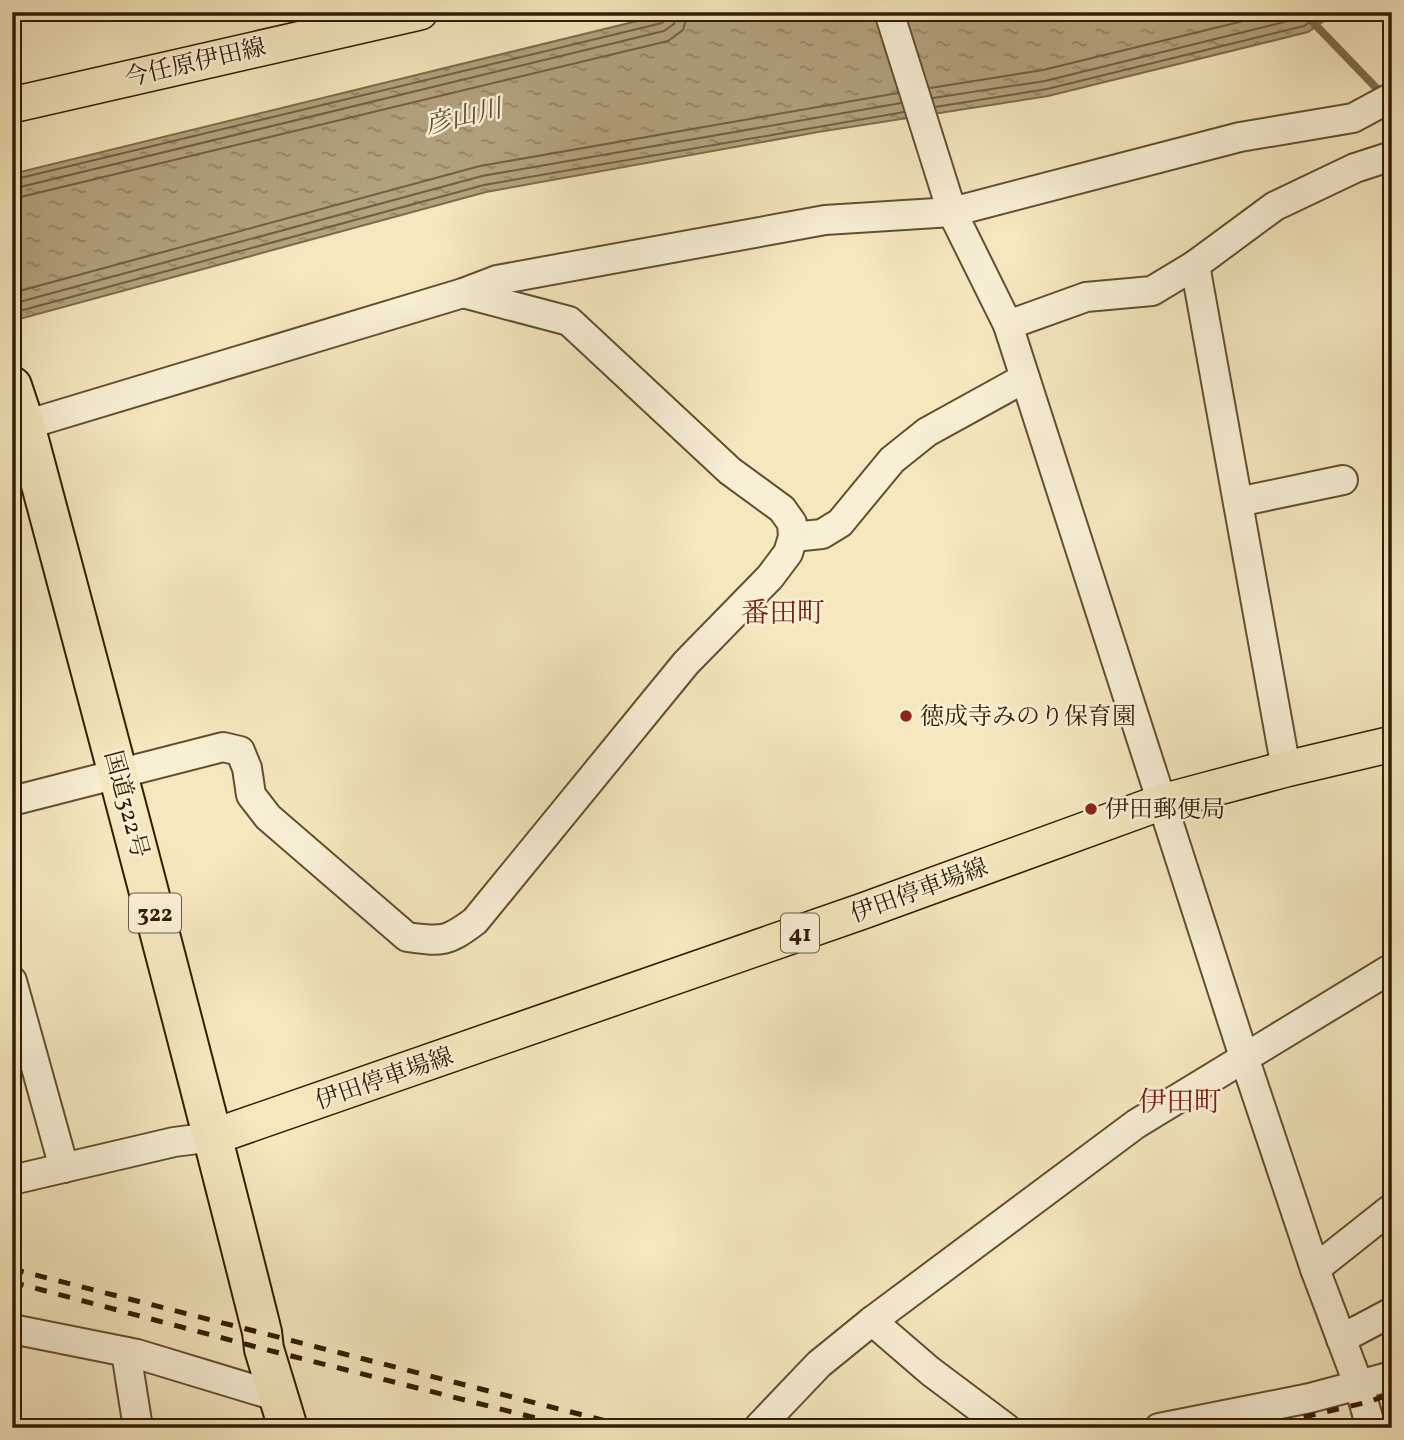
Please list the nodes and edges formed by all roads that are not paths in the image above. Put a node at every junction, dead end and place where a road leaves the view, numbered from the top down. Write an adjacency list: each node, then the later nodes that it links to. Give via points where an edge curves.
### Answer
1 (419, 12): 4 (main road, 今任原伊田線)
2 (889, 12): 6 (street)
3 (1392, 97): 6 (street, via 1353,118 1240,137)
4 (12, 105)
5 (1392, 156): 7 (street, via 1355,168 1275,206)
6 (949, 204): 8 (street, via 825,220 497,280); 9 (street)
7 (1195, 265): 9 (street, via 1152,291 1086,297); 13 (street)
8 (463, 293): 11 (street); 14 (street, via 569,321 730,471 782,509 792,523)
9 (1008, 325): 10 (street)
10 (1025, 378): 14 (street, via 927,432 892,460 840,523 822,534); 19 (street)
11 (16, 410): 17 (highway, 国道322号 / 322)
12 (1343, 480): 13 (street)
13 (1238, 502): 16 (street)
14 (793, 537): 17 (street, via 788,553 770,577 686,663 475,921 453,937 433,941 407,937 268,817 251,795 240,751 223,747)
15 (1392, 744): 16 (main road, 伊田停車場線 / 41)
16 (1286, 769): 19 (main road, 伊田停車場線 / 41)
17 (119, 774): 18 (street); 23 (highway, 国道322号 / 322)
18 (12, 801)
19 (1162, 802): 22 (street); 23 (main road, 伊田停車場線 / 41)
20 (1392, 968): 22 (street)
21 (12, 981): 24 (street)
22 (1244, 1058): 27 (street); 29 (street, via 1136,1124)
23 (214, 1137): 24 (street); 35 (highway, 国道322号 / 322)
24 (64, 1168): 25 (street)
25 (12, 1180)
26 (1392, 1208): 27 (street)
27 (1315, 1269): 31 (street)
28 (1392, 1312): 31 (street)
29 (872, 1321): 37 (street, via 819,1364); 38 (street)
30 (12, 1329): 32 (street)
31 (1341, 1339): 34 (street)
32 (126, 1352): 35 (street); 36 (street)
33 (1392, 1376): 34 (street)
34 (1359, 1386): 39 (street); 40 (street)
35 (283, 1412)
36 (138, 1428)
37 (758, 1428)
38 (1006, 1428)
39 (1159, 1428)
40 (1371, 1428)

